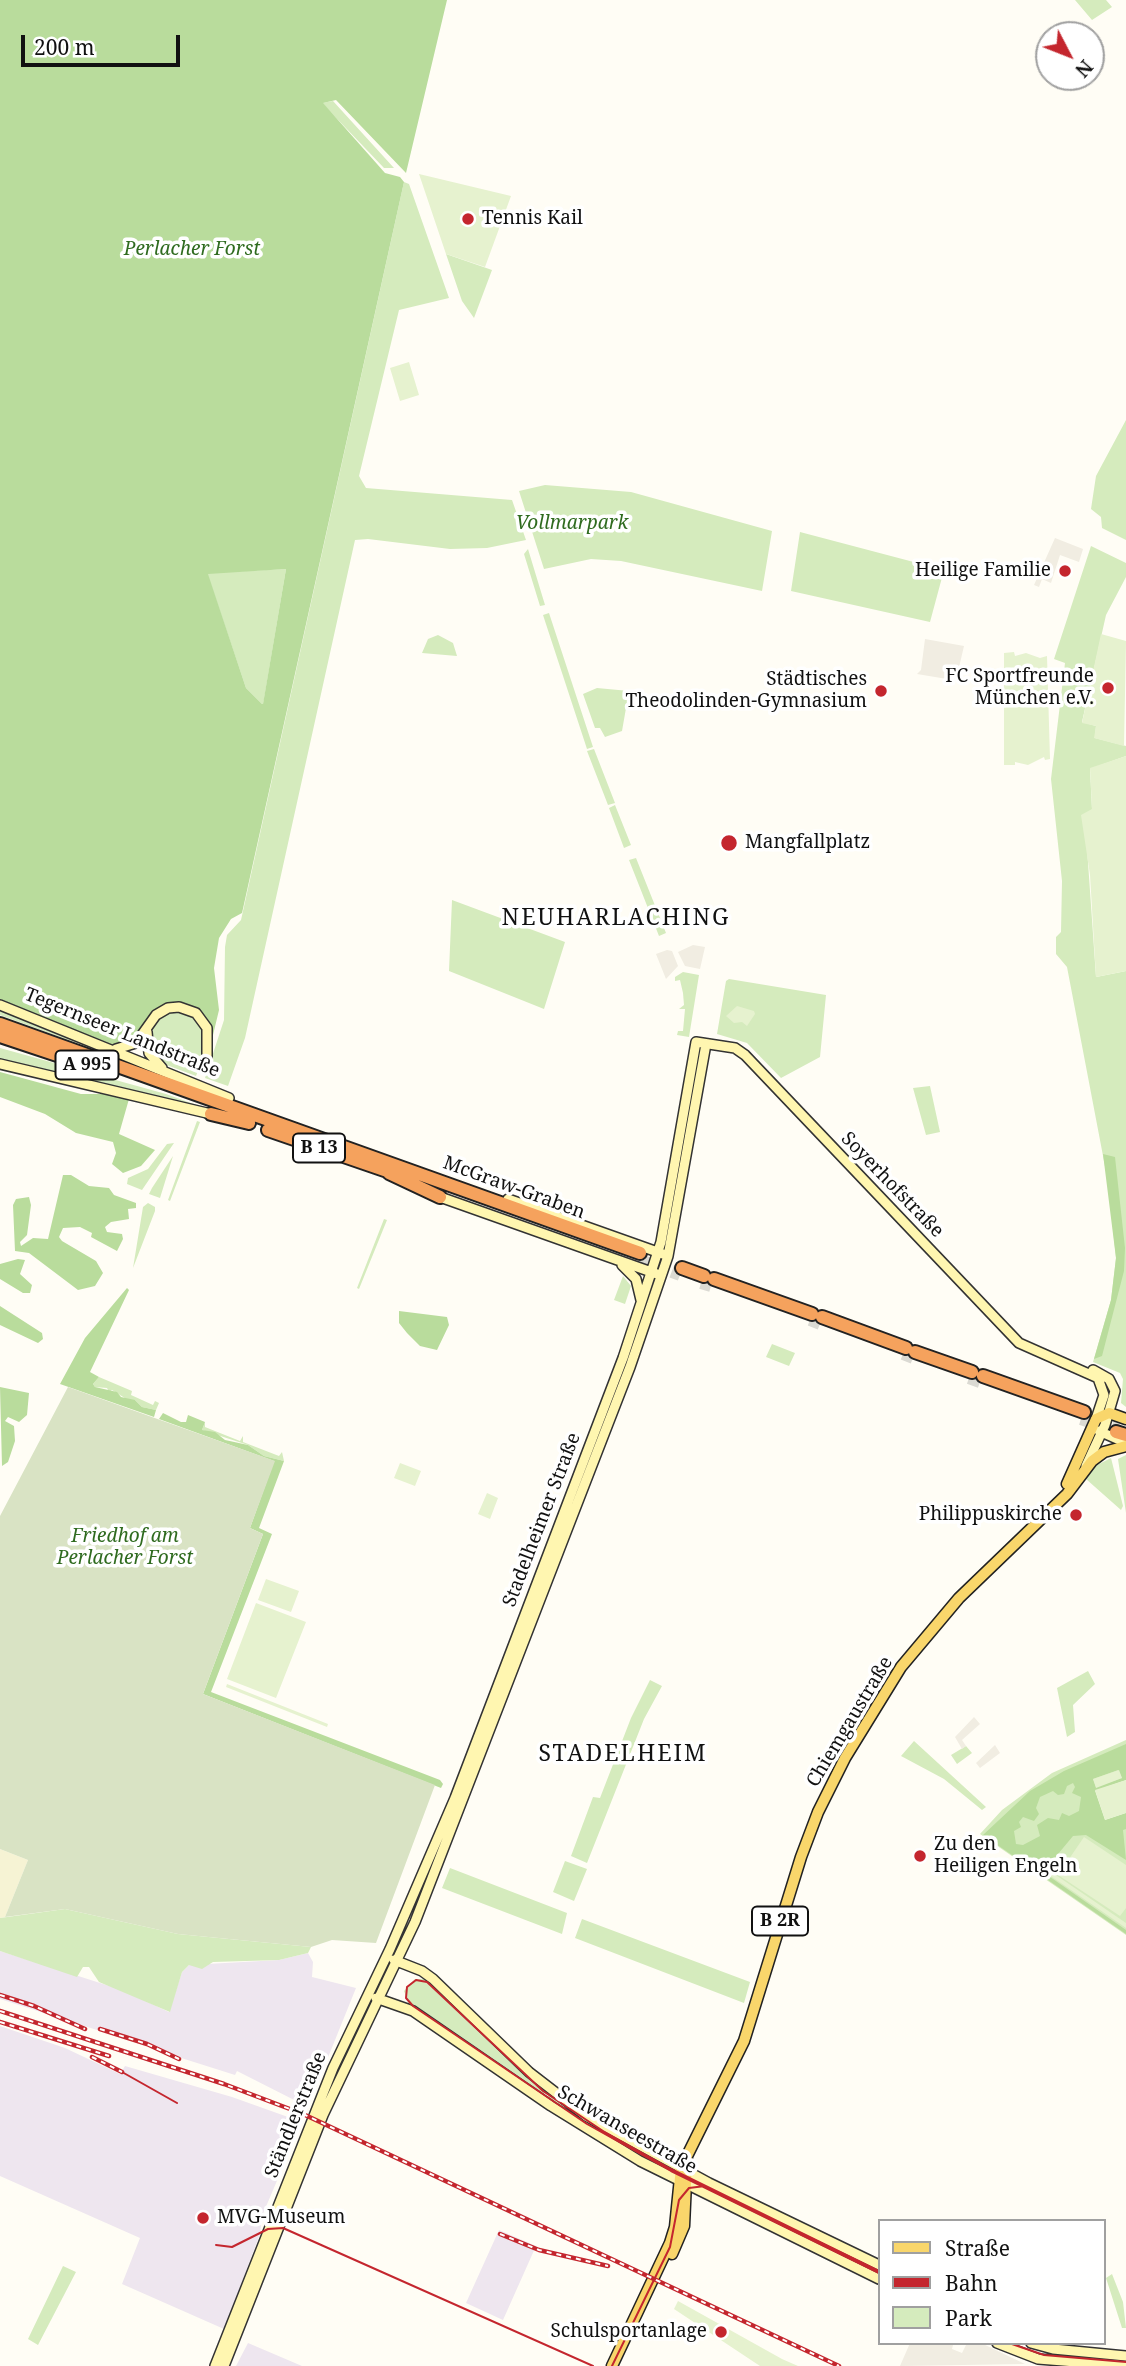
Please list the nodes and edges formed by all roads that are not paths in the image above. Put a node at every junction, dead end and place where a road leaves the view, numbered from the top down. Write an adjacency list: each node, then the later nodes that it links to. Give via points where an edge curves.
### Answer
1 (0, 1005): 6 (main road, Tegernseer Landstraße)
2 (151, 1020): 6 (main road, via 135,1043); 7 (main road, via 172,1007 196,1013 209,1036); 9 (main road, via 146,1046)
3 (0, 1024): 13 (highway, A 995)
4 (0, 1036): 10 (highway, A 995)
5 (701, 1043): 20 (main road, Stadelheimer Straße); 24 (main road, Soyerhofstraße, via 741,1051 1014,1339)
6 (110, 1049): 9 (main road, Tegernseer Landstraße)
7 (207, 1061)
8 (0, 1064): 12 (main road)
9 (167, 1072): 11 (main road, Tegernseer Landstraße)
10 (173, 1094): 13 (highway, B 13)
11 (229, 1098): 14 (highway)
12 (211, 1114): 13 (highway)
13 (249, 1119): 14 (highway, B 13); 17 (highway, B 13)
14 (295, 1127): 15 (highway, B 13)
15 (376, 1156): 16 (highway); 17 (highway, McGraw-Graben / B 13, via 639,1256)
16 (409, 1165): 20 (main road)
17 (389, 1173): 18 (highway)
18 (440, 1197): 19 (main road)
19 (598, 1253): 22 (main road); 23 (main road, via 634,1275)
20 (663, 1254): 22 (main road, Stadelheimer Straße)
21 (681, 1271): 26 (highway)
22 (657, 1274): 23 (main road, Stadelheimer Straße); 33 (main road, Stadelheimer Straße, via 630,1367)
23 (642, 1304): 33 (main road, Stadelheimer Straße)
24 (1078, 1368): 25 (main road, Soyerhofstraße, via 1093,1370 1112,1382); 27 (main road, via 1098,1378 1103,1386)
25 (1109, 1413): 27 (main road); 28 (main road); 29 (main road, Chiemgaustraße)
26 (1083, 1416)
27 (1096, 1420): 29 (main road); 32 (main road, Chiemgaustraße / B 2R)
28 (1122, 1428)
29 (1101, 1434): 30 (main road); 31 (main road, Chiemgaustraße)
30 (1126, 1444): 31 (main road, B 2R, via 1104,1452)
31 (1082, 1473): 32 (main road, Chiemgaustraße / B 2R)
32 (1054, 1505): 38 (main road, Chiemgaustraße / B 2R, via 976,1579 917,1648 845,1758 801,1857 747,2033)
33 (458, 1799): 34 (main road, Stadelheimer Straße); 35 (main road, Stadelheimer Straße)
34 (385, 1958): 35 (main road, Schwanseestraße); 36 (main road, Stadelheimer Straße)
35 (398, 1961): 37 (main road, Stadelheimer Straße); 38 (main road, Schwanseestraße, via 433,1979 562,2100)
36 (367, 1995): 37 (main road, Schwanseestraße); 45 (main road, Ständlerstraße, via 315,2111)
37 (379, 1999): 39 (main road, Schwanseestraße, via 413,2011 581,2126); 46 (main road, Ständlerstraße, via 323,2115)
38 (684, 2169): 39 (main road, Chiemgaustraße / B 2R); 40 (main road, Schwanseestraße)
39 (683, 2184): 41 (main road, Schwanseestraße); 47 (main road, Chiemgaustraße / B 2R, via 672,2237); 48 (main road, Chiemgaustraße / B 2R, via 680,2236)
40 (878, 2265)
41 (878, 2279)
42 (1002, 2345): 49 (main road, via 1021,2355 1048,2360)
43 (1038, 2345): 44 (main road)
44 (1126, 2356)
45 (215, 2366)
46 (224, 2366)
47 (612, 2366)
48 (620, 2366)
49 (1126, 2366)

